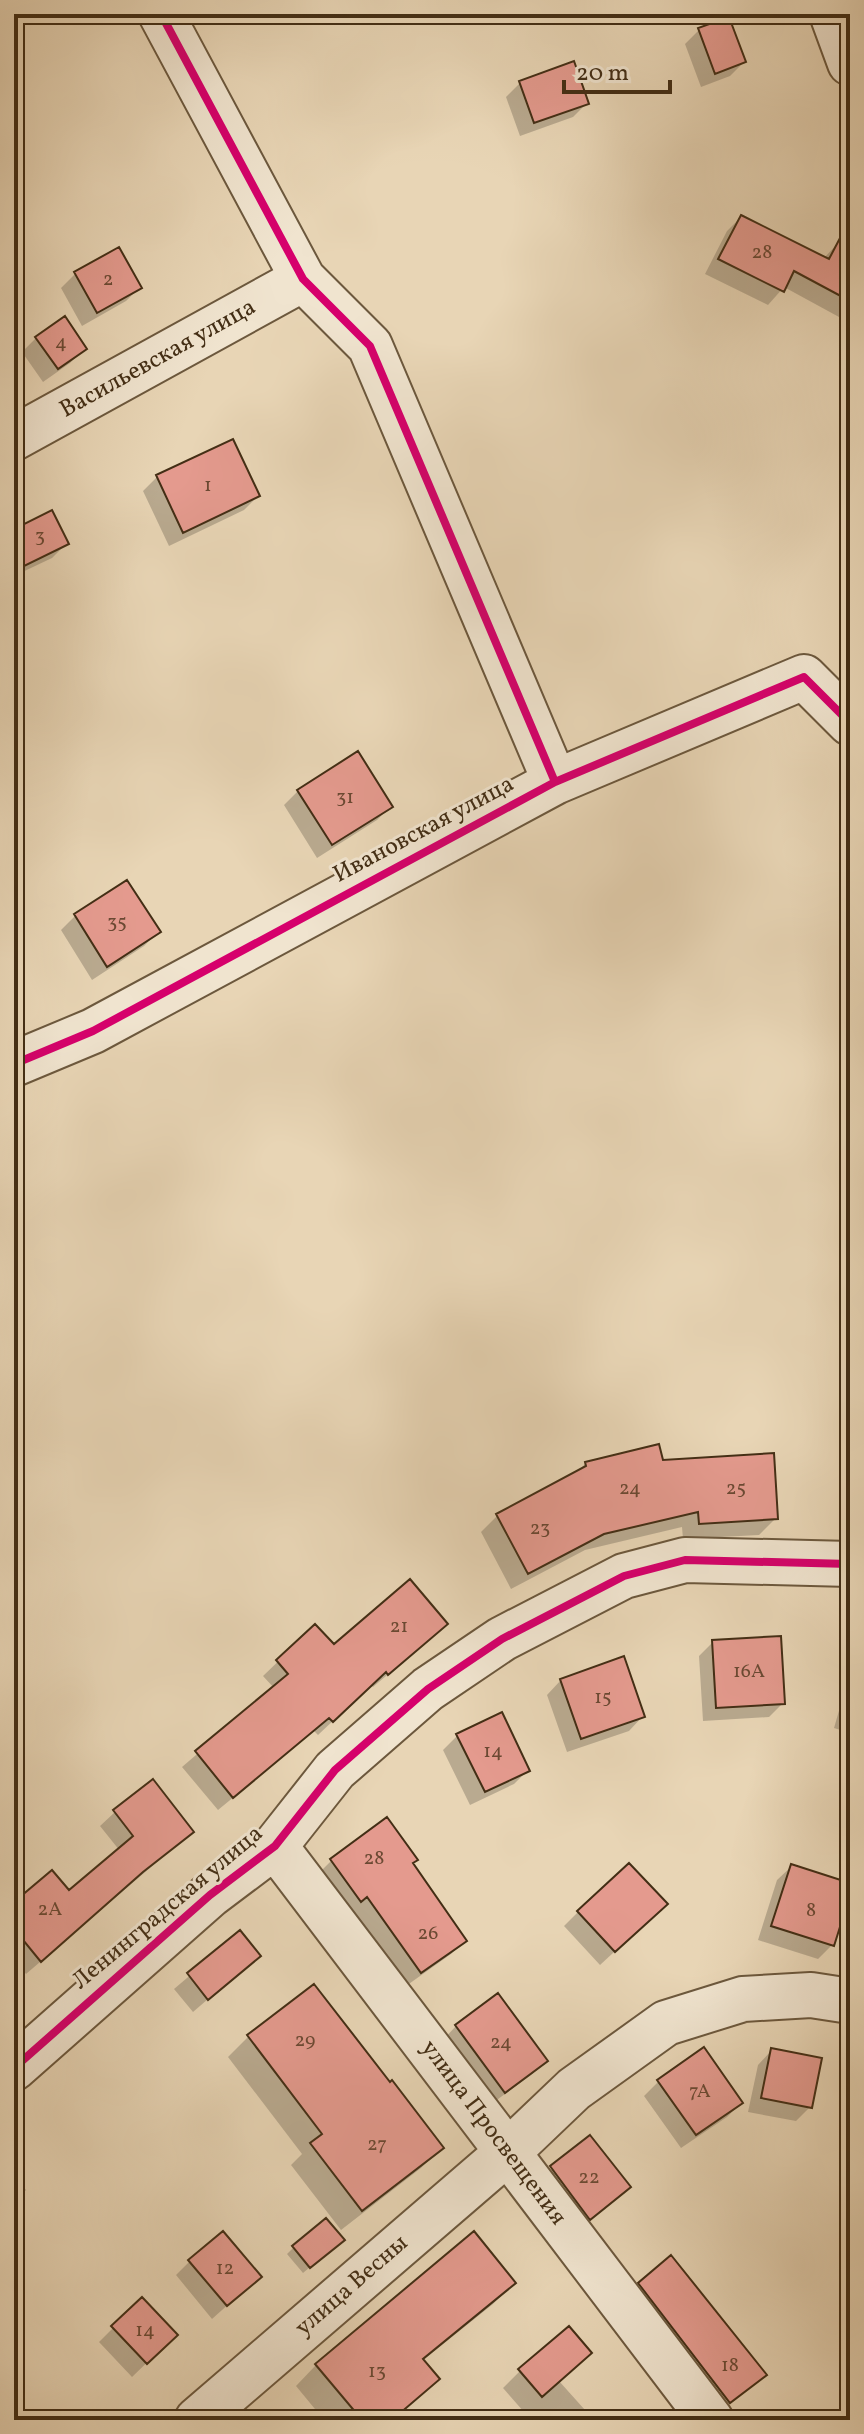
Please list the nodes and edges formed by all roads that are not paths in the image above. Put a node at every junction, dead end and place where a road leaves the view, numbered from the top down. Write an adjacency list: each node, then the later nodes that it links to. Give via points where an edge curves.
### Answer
1 (161, 14): 4 (street)
2 (832, 14): 3 (street)
3 (850, 63)
4 (303, 279): 5 (street, Васильевская улица); 7 (street, via 370,346)
5 (14, 438)
6 (850, 723): 7 (street, Ивановская улица, via 804,677)
7 (555, 782): 8 (street, Ивановская улица, via 93,1031)
8 (14, 1064)
9 (850, 1564): 10 (street, Ленинградская улица, via 685,1560 624,1576 502,1639 428,1689 335,1770)
10 (275, 1846): 12 (street, Ленинградская улица, via 210,1895); 13 (street, улица Просвещения)
11 (850, 2001): 13 (street, улица Весны, via 811,1995 743,1999 666,2023 574,2089)
12 (14, 2068)
13 (508, 2152): 14 (street, улица Весны); 15 (street, улица Просвещения)
14 (197, 2420)
15 (711, 2420)

